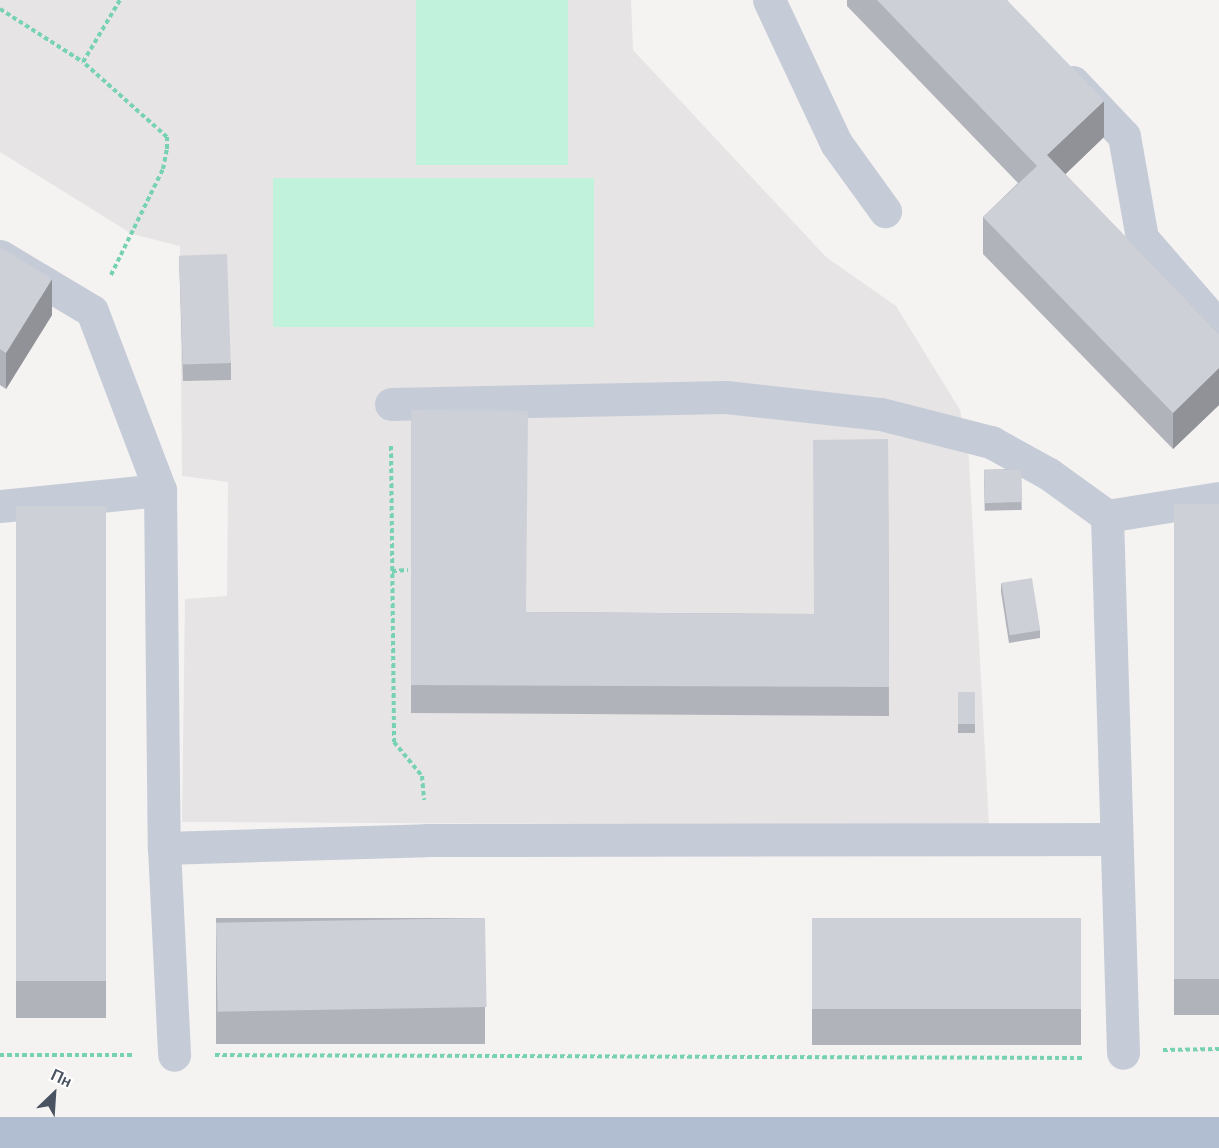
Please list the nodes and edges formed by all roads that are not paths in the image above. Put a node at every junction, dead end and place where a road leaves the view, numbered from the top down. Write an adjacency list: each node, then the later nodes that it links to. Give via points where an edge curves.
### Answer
1 (769, 0): 3 (lane, via 836,142)
2 (1052, 59): 5 (lane, via 1124,136 1142,238)
3 (885, 211)
4 (0, 256): 7 (lane, via 92,311)
5 (1219, 327)
6 (391, 404): 10 (lane, via 726,397 880,414 991,442 1049,474)
7 (160, 490): 9 (lane); 12 (lane)
8 (1219, 498): 10 (lane)
9 (0, 506)
10 (1107, 516): 11 (lane)
11 (1113, 839): 12 (lane, via 426,840); 13 (lane)
12 (164, 848): 14 (lane)
13 (1123, 1053)
14 (174, 1055)
15 (0, 1133): 17 (main road)
16 (1219, 1133): 17 (main road)
17 (645, 1142)

